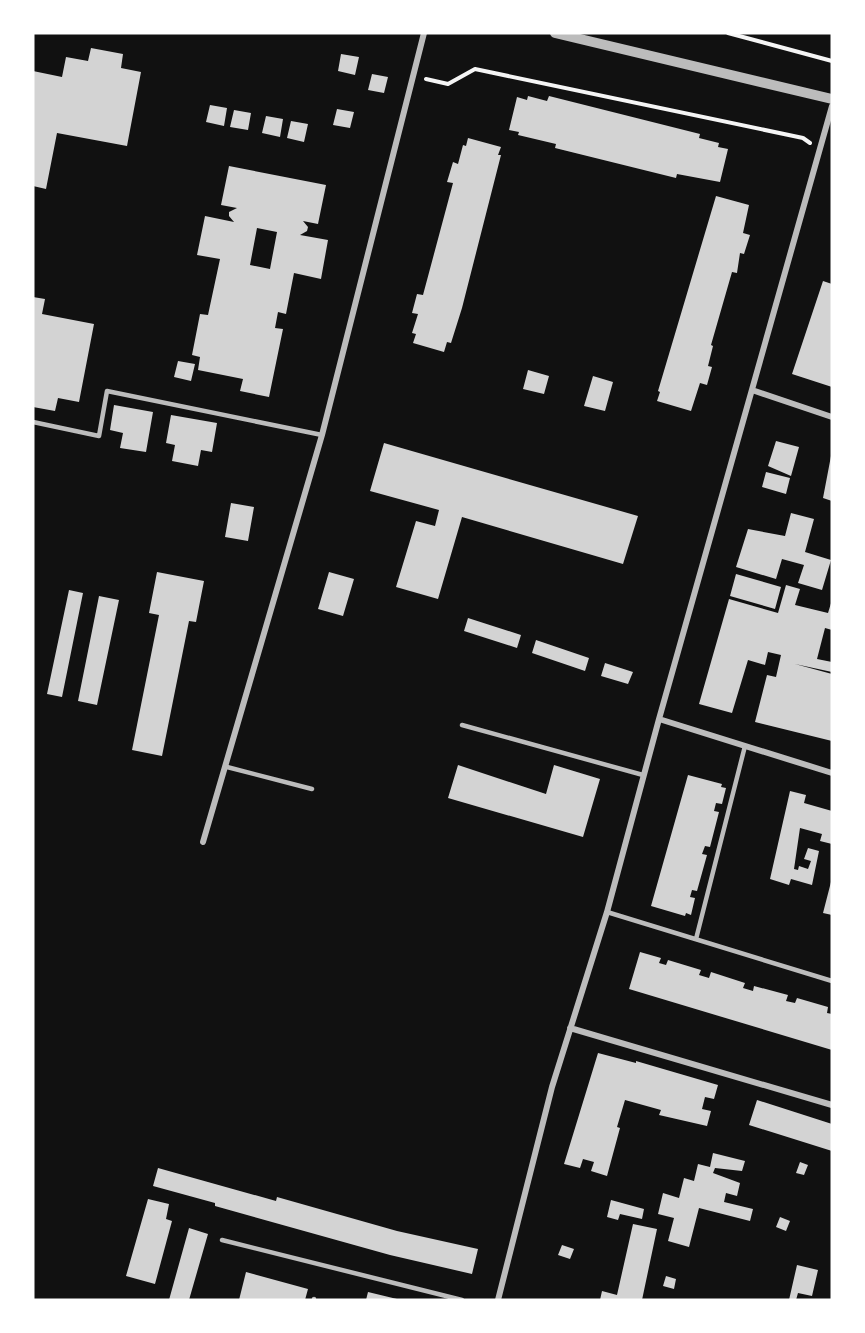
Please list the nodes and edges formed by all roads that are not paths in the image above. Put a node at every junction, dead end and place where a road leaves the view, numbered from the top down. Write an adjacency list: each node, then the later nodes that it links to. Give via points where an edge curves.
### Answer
1 (424, 33): 8 (street)
2 (555, 33): 3 (street)
3 (832, 99)
4 (832, 106): 5 (street)
5 (752, 390): 6 (street); 9 (street)
6 (832, 417)
7 (33, 422): 8 (lane, via 99,436 107,391)
8 (322, 435): 12 (street)
9 (659, 719): 11 (street); 14 (street)
10 (462, 725): 14 (lane)
11 (745, 746): 13 (street); 18 (lane)
12 (226, 767): 15 (lane); 16 (street)
13 (832, 773)
14 (644, 775): 17 (street)
15 (312, 789)
16 (203, 842)
17 (607, 912): 18 (lane); 20 (street)
18 (696, 939): 19 (lane)
19 (832, 981)
20 (570, 1028): 21 (street); 24 (street, via 529,1170)
21 (832, 1105)
22 (222, 1240): 23 (lane)
23 (462, 1300)
24 (498, 1300)

